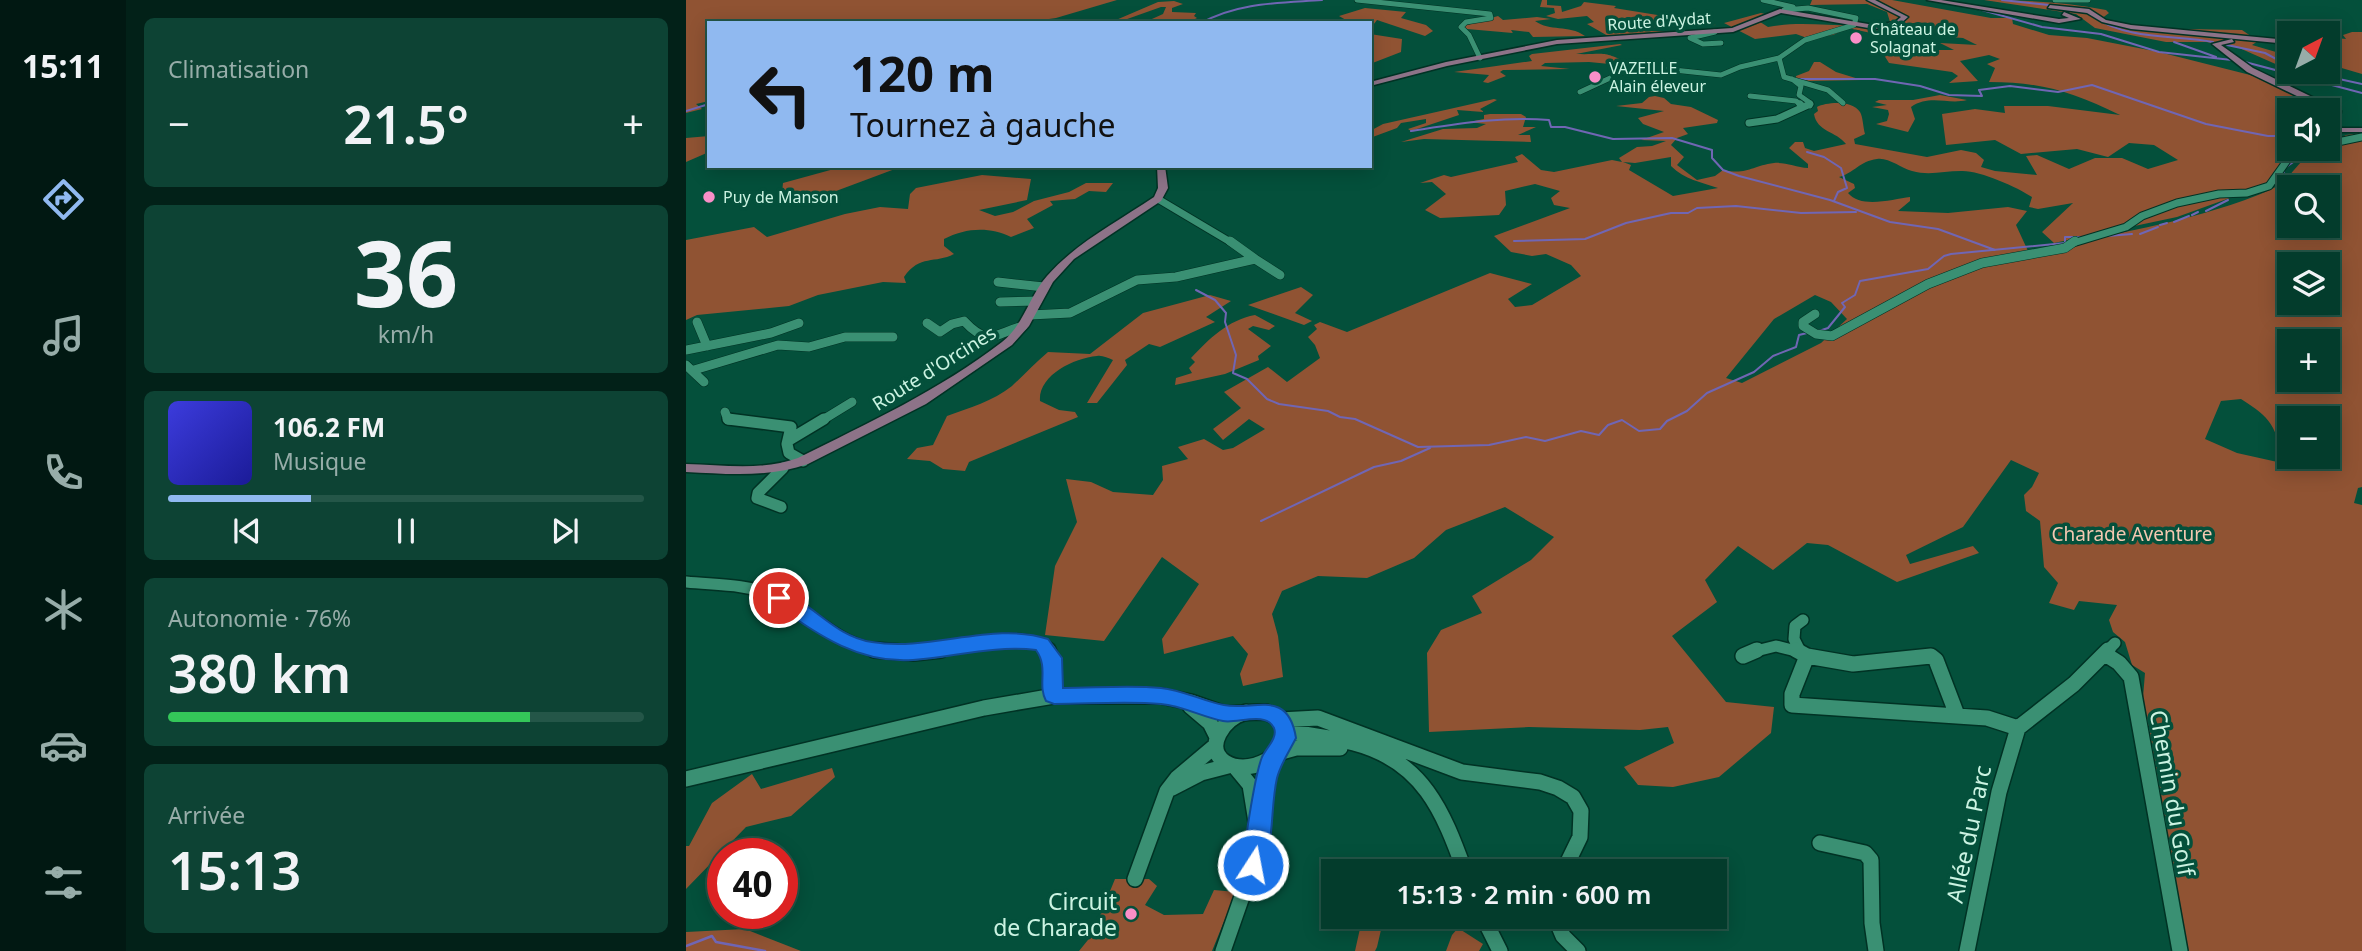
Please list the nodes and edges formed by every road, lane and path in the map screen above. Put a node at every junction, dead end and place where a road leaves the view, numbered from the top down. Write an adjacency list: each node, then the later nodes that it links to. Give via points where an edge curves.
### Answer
1 (1357, 0): 14 (street, via 1490,14 1491,18 1461,27)
2 (1763, 0): 7 (street)
3 (1870, 0): 9 (main road, via 1905,17 1900,23 1884,26)
4 (1930, 0): 6 (main road, via 2078,19 2050,10)
5 (2088, 0): 6 (street)
6 (2053, 4): 11 (main road, via 2089,11 2118,24)
7 (1803, 8): 8 (street); 9 (street, via 1852,15 1857,19)
8 (1784, 10): 9 (main road); 10 (main road, Route d'Aydat, via 1745,27)
9 (1854, 24): 15 (street, via 1805,40)
10 (1715, 32): 12 (street, via 1690,38 1703,44); 14 (main road, Route d'Aydat, via 1565,41)
11 (2277, 41)
12 (1721, 43)
13 (2277, 46): 19 (main road, via 2237,41 2215,44)
14 (1480, 58): 20 (main road, Route d'Aydat)
15 (1779, 58): 16 (street); 18 (street, via 1783,76)
16 (1763, 61): 17 (street); 22 (street, via 1721,75 1636,66)
17 (1768, 67)
18 (1792, 79): 25 (street, via 1828,90); 26 (street, via 1802,89 1799,95 1811,104)
19 (2277, 83)
20 (1372, 84)
21 (2279, 84): 24 (main road)
22 (1580, 92)
23 (1750, 96): 26 (street, via 1796,101)
24 (2307, 98)
25 (1843, 103)
26 (1806, 108): 27 (street)
27 (1749, 123)
28 (2340, 130): 29 (main road)
29 (2362, 130)
30 (2362, 137): 31 (street)
31 (2340, 142)
32 (2287, 161): 41 (street, via 2269,186 2177,204 2065,248 1982,262 1928,284 1832,335 1816,334 1802,326)
33 (1161, 168): 34 (main road, via 1163,188)
34 (1158, 199): 35 (street); 38 (main road, Route d'Orcines, via 1070,257)
35 (1255, 259): 36 (street); 43 (street, via 1176,277 1137,280 1070,313)
36 (1280, 275)
37 (998, 282): 38 (street)
38 (1044, 288): 39 (main road, Route d'Orcines)
39 (1037, 301): 40 (street); 43 (main road, Route d'Orcines)
40 (1000, 302)
41 (1815, 314)
42 (697, 321): 47 (street)
43 (1027, 321): 45 (street, via 997,336 975,333 964,321 940,332); 54 (main road, Route d'Orcines, via 1008,343 921,401)
44 (799, 323): 47 (street)
45 (927, 323)
46 (893, 337): 49 (street, via 772,346)
47 (706, 346): 48 (street)
48 (686, 350)
49 (690, 368): 50 (street)
50 (704, 382)
51 (852, 402): 53 (street)
52 (725, 412): 53 (street, via 729,420 791,427)
53 (789, 440): 54 (street, via 789,453)
54 (803, 461): 56 (main road, Route d'Orcines)
55 (686, 468): 56 (main road, Route d'Orcines)
56 (783, 468): 57 (street, via 757,498)
57 (781, 507)
58 (686, 582): 62 (street, via 771,595 833,636 872,649 910,653 1035,641 1047,648 1052,658)
59 (1802, 620): 60 (street, via 1795,626 1794,639)
60 (1804, 653): 61 (street, via 1770,645); 65 (street, via 1818,660 1860,664 1931,656); 65 (street, via 1804,671 1792,694 1792,705)
61 (1743, 656)
62 (1054, 696): 63 (street); 72 (street, via 984,708)
63 (1175, 699): 64 (street, via 1225,714); 68 (street, via 1210,723)
64 (1247, 712): 66 (street, via 1266,712); 68 (street, via 1224,725)
65 (1957, 715): 67 (street)
66 (1283, 725): 69 (street, via 1307,737 1354,743); 70 (street, via 1283,746); 77 (street, via 1314,718 1479,777 1538,780 1562,789 1577,806 1582,823)
67 (2018, 728): 85 (street, Allée du Parc, via 1999,792); 86 (street, Chemin du Golf, via 2074,684 2110,648 2131,677)
68 (1216, 741): 71 (street, via 1218,756); 73 (street)
69 (1375, 751): 70 (street, via 1313,747); 76 (street, via 1412,771 1428,790 1448,822)
70 (1275, 756): 71 (street, via 1249,768); 75 (street, via 1265,781)
71 (1232, 767): 73 (street, via 1201,773); 75 (street, via 1250,785)
72 (686, 779)
73 (1167, 791): 78 (street)
74 (1820, 843): 84 (street, via 1865,853 1871,860)
75 (1256, 846): 81 (street)
76 (1461, 859)
77 (1569, 859)
78 (1135, 879)
79 (1489, 929): 82 (street)
80 (1560, 929): 83 (street)
81 (1223, 951)
82 (1500, 951)
83 (1578, 951)
84 (1876, 951)
85 (1967, 951)
86 (2180, 951)

